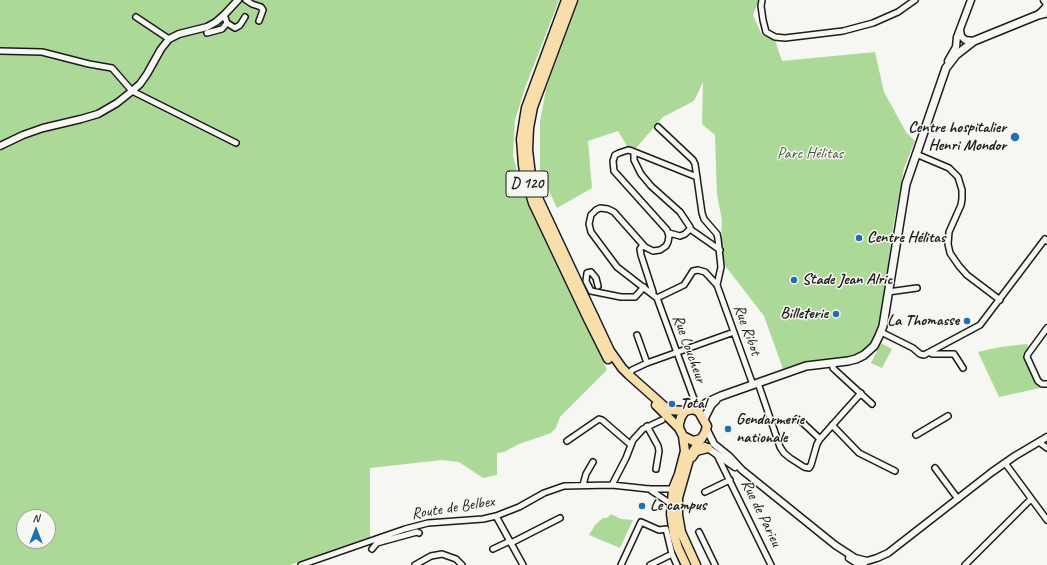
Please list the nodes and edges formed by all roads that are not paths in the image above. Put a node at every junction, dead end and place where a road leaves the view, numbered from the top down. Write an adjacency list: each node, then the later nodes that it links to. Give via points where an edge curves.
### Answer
1 (238, 0): 11 (street)
2 (246, 0): 14 (street, via 263,10)
3 (566, 0): 63 (main road, D 120, via 526,108 521,139 529,191 608,359 626,380)
4 (573, 0): 50 (main road, D 120, via 535,101 529,128 531,175 539,200 610,351)
5 (762, 0): 6 (street, via 762,20 766,32 775,37 785,38 842,31 873,23 898,12)
6 (915, 0)
7 (971, 0): 16 (street)
8 (1046, 1): 10 (street, via 1045,8)
9 (1047, 13): 10 (main road)
10 (1038, 15): 19 (main road)
11 (224, 16): 15 (street); 18 (street, via 207,27)
12 (136, 17): 18 (street)
13 (245, 17): 15 (street, via 235,28)
14 (259, 21)
15 (227, 23): 17 (street, via 222,28)
16 (960, 30): 19 (street, via 965,40); 21 (street, via 956,47)
17 (207, 33)
18 (169, 39): 22 (street, via 147,74)
19 (974, 41): 21 (main road, via 956,55)
20 (0, 51): 22 (street, via 42,52 112,68)
21 (946, 68): 27 (main road)
22 (132, 91): 24 (street); 25 (street, via 98,114 43,128)
23 (658, 127): 28 (street, via 693,160)
24 (236, 143)
25 (0, 146)
26 (634, 152): 28 (street); 29 (street, via 634,160 641,174 680,212); 30 (street, via 624,150 615,155 612,161 614,171)
27 (916, 154): 38 (main road, via 903,194); 40 (street, via 949,168 958,177 962,199 949,232 950,254 967,275)
28 (697, 177): 33 (street, via 702,213 717,234)
29 (690, 229): 30 (street, via 680,236); 33 (street)
30 (669, 233): 32 (street, via 666,246 660,250 653,251)
31 (1046, 240): 40 (street)
32 (643, 245): 36 (street, via 611,210 600,208 591,215 591,232 613,262); 39 (street, Rue Loucheur, via 640,255)
33 (720, 250): 34 (street, via 721,267)
34 (717, 284): 39 (street, via 702,270 695,270 684,285); 42 (street, Rue Ribot)
35 (598, 286): 36 (street, via 591,272 587,273 586,281 591,291 635,297)
36 (644, 287): 39 (street)
37 (917, 288): 38 (street)
38 (888, 292): 43 (main road)
39 (655, 296): 46 (street, Rue Loucheur)
40 (1000, 300): 45 (street, via 980,325)
41 (1047, 328): 52 (street, via 1027,357 1038,381)
42 (734, 332): 46 (street); 51 (street, Rue Ribot)
43 (881, 332): 45 (street, via 920,354); 48 (main road, via 874,346 864,355)
44 (637, 335): 47 (street)
45 (930, 352): 49 (street, via 954,354)
46 (677, 353): 47 (street); 56 (street, Rue Loucheur, via 694,399)
47 (647, 363): 50 (street, via 632,370)
48 (833, 363): 51 (main road, via 806,366); 53 (street, via 835,370)
49 (964, 368)
50 (629, 375): 56 (main road, D 120, via 669,410)
51 (756, 384): 54 (main road); 68 (street, Rue Ribot, via 784,453 809,468)
52 (1047, 384)
53 (861, 394): 55 (street); 61 (street)
54 (721, 396): 56 (main road); 58 (main road, via 711,405)
55 (872, 404)
56 (691, 410): 58 (main road, via 702,414); 63 (main road, via 679,420)
57 (948, 416): 65 (street)
58 (704, 419): 64 (main road)
59 (797, 419): 68 (street)
60 (662, 420): 62 (street)
61 (832, 425): 68 (street); 82 (street, via 859,453)
62 (648, 426): 72 (street, via 638,434); 81 (street, via 659,451)
63 (679, 428): 66 (main road)
64 (707, 430): 70 (main road); 76 (street, via 714,444)
65 (916, 435)
66 (683, 436): 70 (main road); 88 (main road, via 685,451)
67 (1047, 437): 71 (street)
68 (820, 439)
69 (568, 441): 72 (street, via 599,419)
70 (697, 441): 73 (street); 79 (main road)
71 (1039, 442): 74 (street); 78 (street)
72 (631, 445): 86 (street)
73 (708, 448): 75 (street); 79 (main road, via 696,451)
74 (1047, 448)
75 (716, 453): 76 (street); 83 (street, Rue de Parieu)
76 (729, 459): 83 (street); 102 (street)
77 (593, 462): 85 (street)
78 (1005, 463): 90 (street); 91 (street)
79 (686, 466): 116 (main road, via 678,498 678,515 681,532)
80 (934, 468): 90 (street)
81 (656, 469)
82 (895, 471)
83 (727, 472): 84 (street, Rue de Parieu)
84 (730, 480): 89 (street); 118 (street, Rue de Parieu)
85 (583, 485): 86 (street, Route de Belbex); 94 (street, Route de Belbex, via 553,489 519,508)
86 (612, 485): 87 (street, Route de Belbex)
87 (649, 489): 88 (street, Route de Belbex); 92 (street, Route de Belbex)
88 (674, 489): 92 (main road)
89 (705, 492)
90 (958, 499): 107 (street, via 888,553)
91 (1031, 499): 96 (street); 120 (street)
92 (671, 504): 93 (main road)
93 (671, 514): 97 (street); 115 (main road, via 674,536)
94 (496, 516): 98 (street, Route de Belbex, via 428,523); 101 (street)
95 (560, 518): 101 (street)
96 (1047, 520)
97 (666, 529): 105 (street); 112 (street, via 659,530 641,522)
98 (406, 532): 100 (street); 103 (street, via 377,543); 108 (street, Route de Belbex)
99 (699, 532): 117 (street)
100 (419, 533)
101 (511, 542): 104 (street); 111 (street)
102 (835, 545): 106 (street); 107 (street)
103 (372, 549)
104 (493, 549)
105 (672, 554): 113 (street); 114 (street)
106 (851, 560): 107 (street); 119 (street)
107 (867, 564)
108 (301, 565)
109 (415, 565): 110 (street, via 431,556 442,554 456,559)
110 (462, 565)
111 (523, 565)
112 (621, 565)
113 (650, 565)
114 (677, 565)
115 (686, 565)
116 (696, 565)
117 (715, 565)
118 (771, 565)
119 (859, 565)
120 (965, 565)

